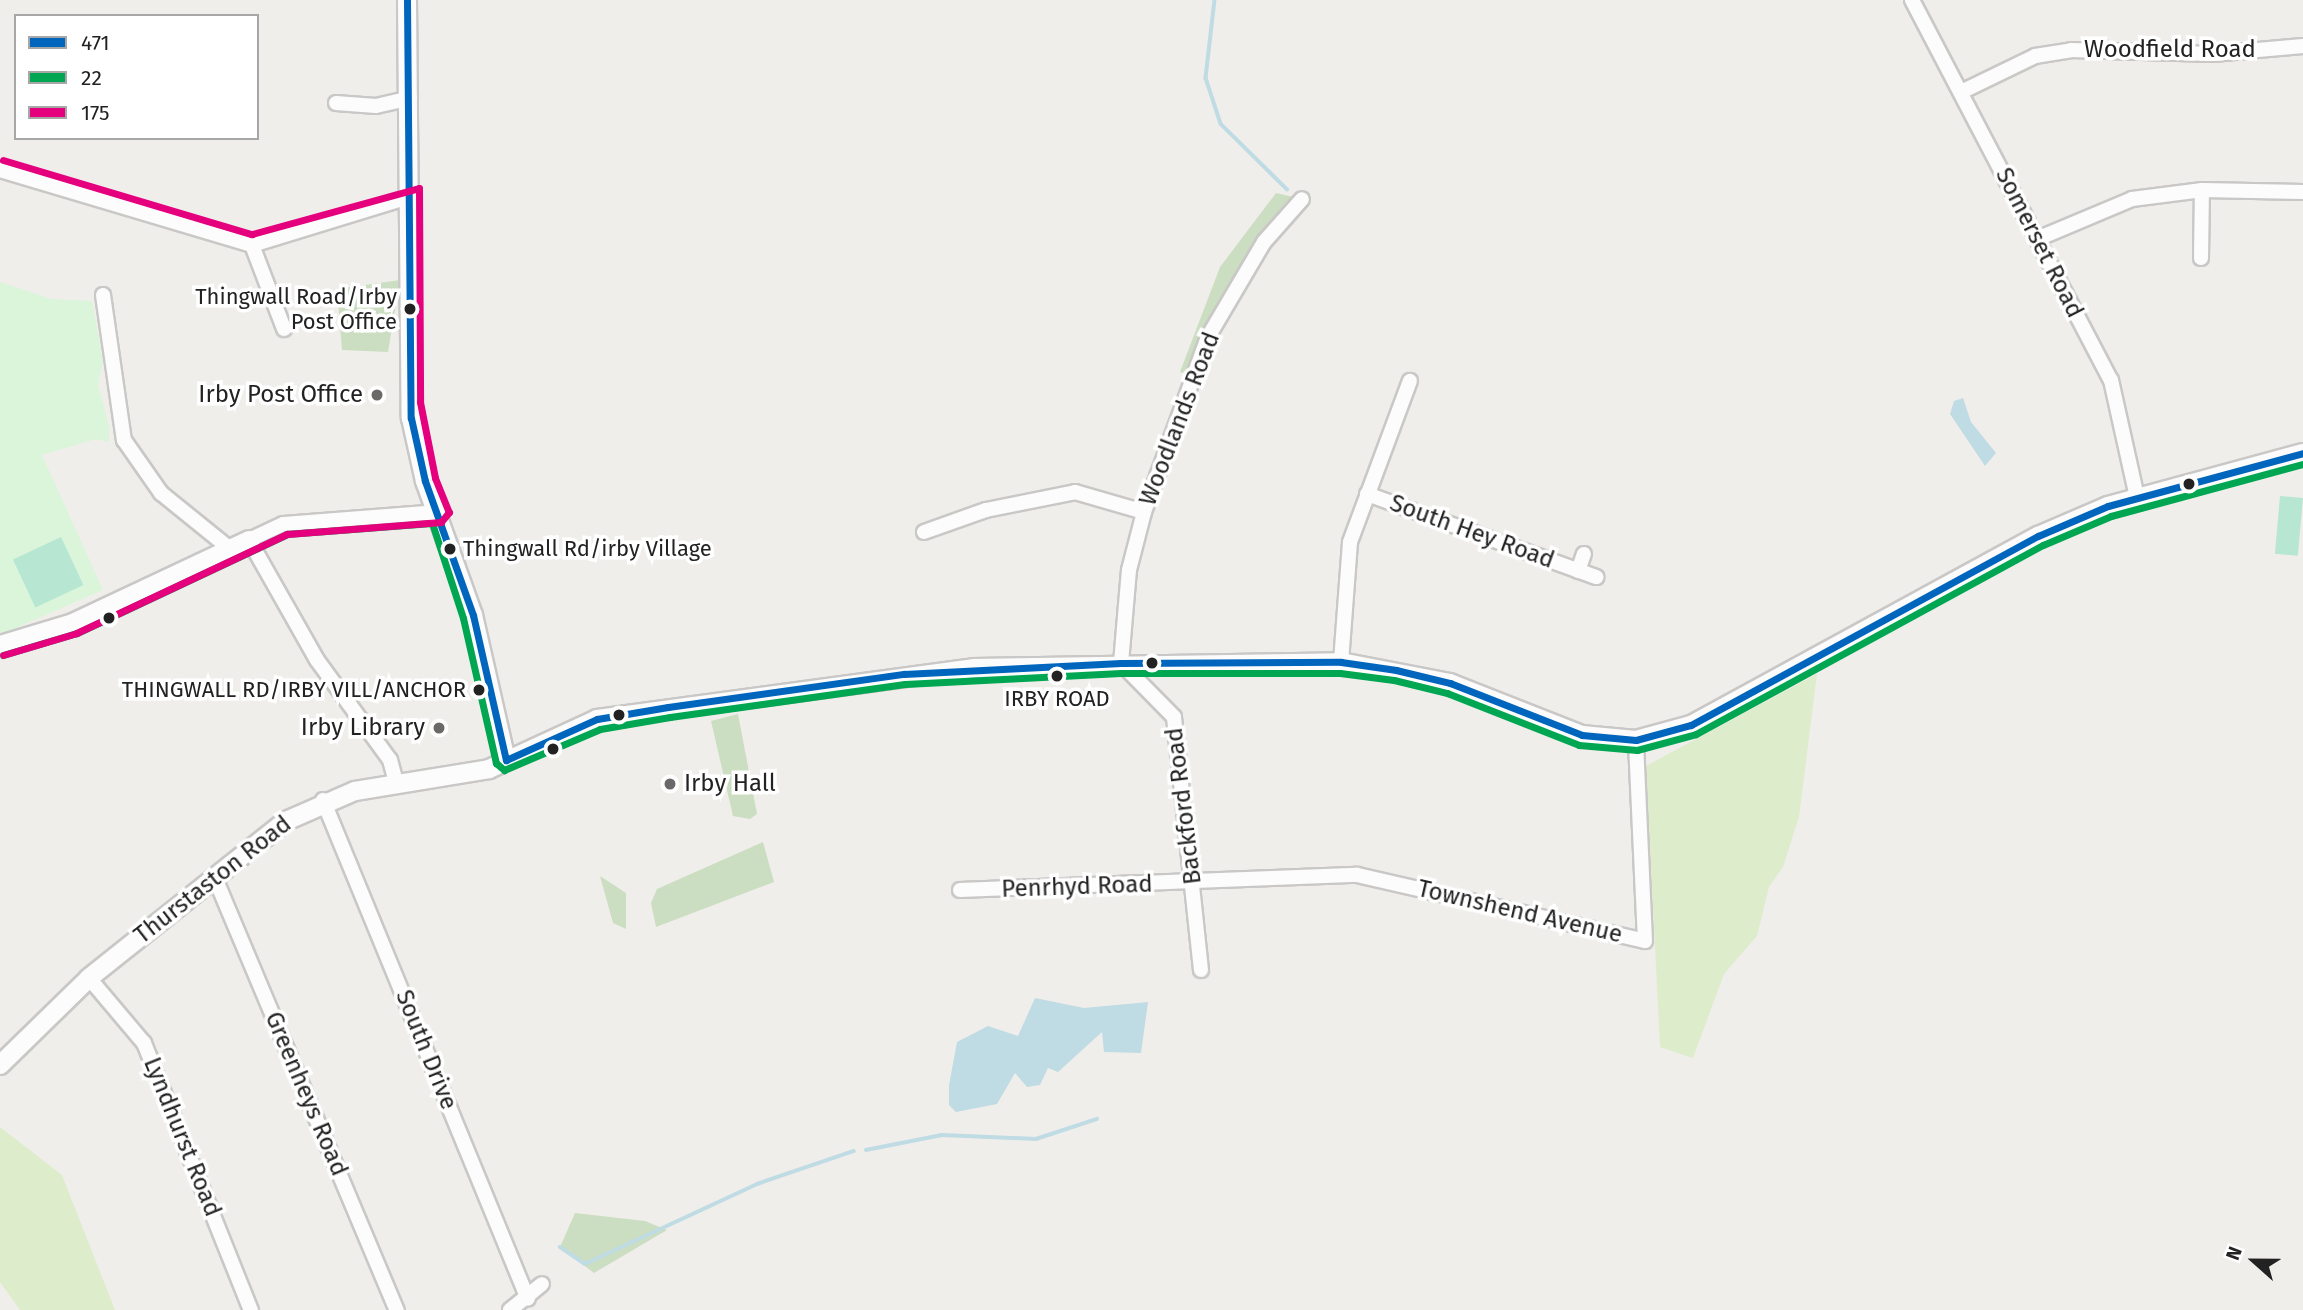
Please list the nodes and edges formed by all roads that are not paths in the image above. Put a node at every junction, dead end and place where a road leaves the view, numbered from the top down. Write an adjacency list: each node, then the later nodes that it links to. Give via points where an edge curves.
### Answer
1 (407, 0): 5 (street)
2 (1912, 0): 4 (street, Somerset Road)
3 (2303, 46): 4 (street, Woodfield Road, via 2213,54 2070,50 2035,56)
4 (1961, 92): 12 (street, Somerset Road)
5 (410, 98): 6 (street, via 376,106); 10 (street)
6 (336, 103)
7 (0, 170): 13 (street)
8 (2202, 190): 9 (street); 12 (street, via 2122,202); 14 (street)
9 (2303, 192)
10 (412, 196): 13 (street); 21 (street, via 409,403 425,481)
11 (1301, 199): 22 (street, Woodlands Road, via 1264,242 1208,337)
12 (2037, 239): 20 (street, Somerset Road, via 2111,380)
13 (252, 245): 16 (street)
14 (2201, 258)
15 (103, 295): 25 (street, via 124,440 161,493)
16 (284, 329)
17 (1410, 380): 19 (street)
18 (2303, 453): 20 (street)
19 (1367, 494): 27 (street, South Hey Road); 30 (street, via 1350,542)
20 (2137, 498): 32 (street, via 2038,536 1692,725)
21 (439, 512): 24 (street, via 284,524); 33 (street, via 473,615)
22 (1144, 512): 23 (street, via 1075,492 986,510); 31 (street, Woodlands Road, via 1129,570)
23 (924, 532)
24 (249, 540): 25 (street); 34 (street, via 317,660 390,760)
25 (229, 548): 29 (street, via 73,623)
26 (1584, 554): 27 (street, South Hey Road)
27 (1578, 570): 28 (street, South Hey Road)
28 (1596, 577)
29 (0, 645)
30 (1341, 662): 31 (street); 32 (street, via 1450,683 1582,735)
31 (1121, 663): 33 (street, via 918,673 668,707 597,719); 37 (street, Backford Road, via 1174,717)
32 (1636, 740): 37 (street, Townshend Avenue, via 1645,941 1356,876)
33 (506, 760): 34 (street, Thurstaston Road, via 445,780)
34 (397, 786): 35 (street, Thurstaston Road)
35 (323, 800): 36 (street, Thurstaston Road, via 286,821); 43 (street, South Drive)
36 (215, 878): 40 (street, Thurstaston Road); 45 (street, Greenheys Road)
37 (1194, 883): 38 (street, Penrhyd Road); 39 (street, Backford Road)
38 (960, 890)
39 (1201, 970)
40 (89, 978): 41 (street, Thurstaston Road); 44 (street, Lyndhurst Road, via 144,1044)
41 (0, 1065)
42 (542, 1284): 43 (street)
43 (528, 1299): 46 (street)
44 (251, 1310)
45 (397, 1310)
46 (510, 1310)

